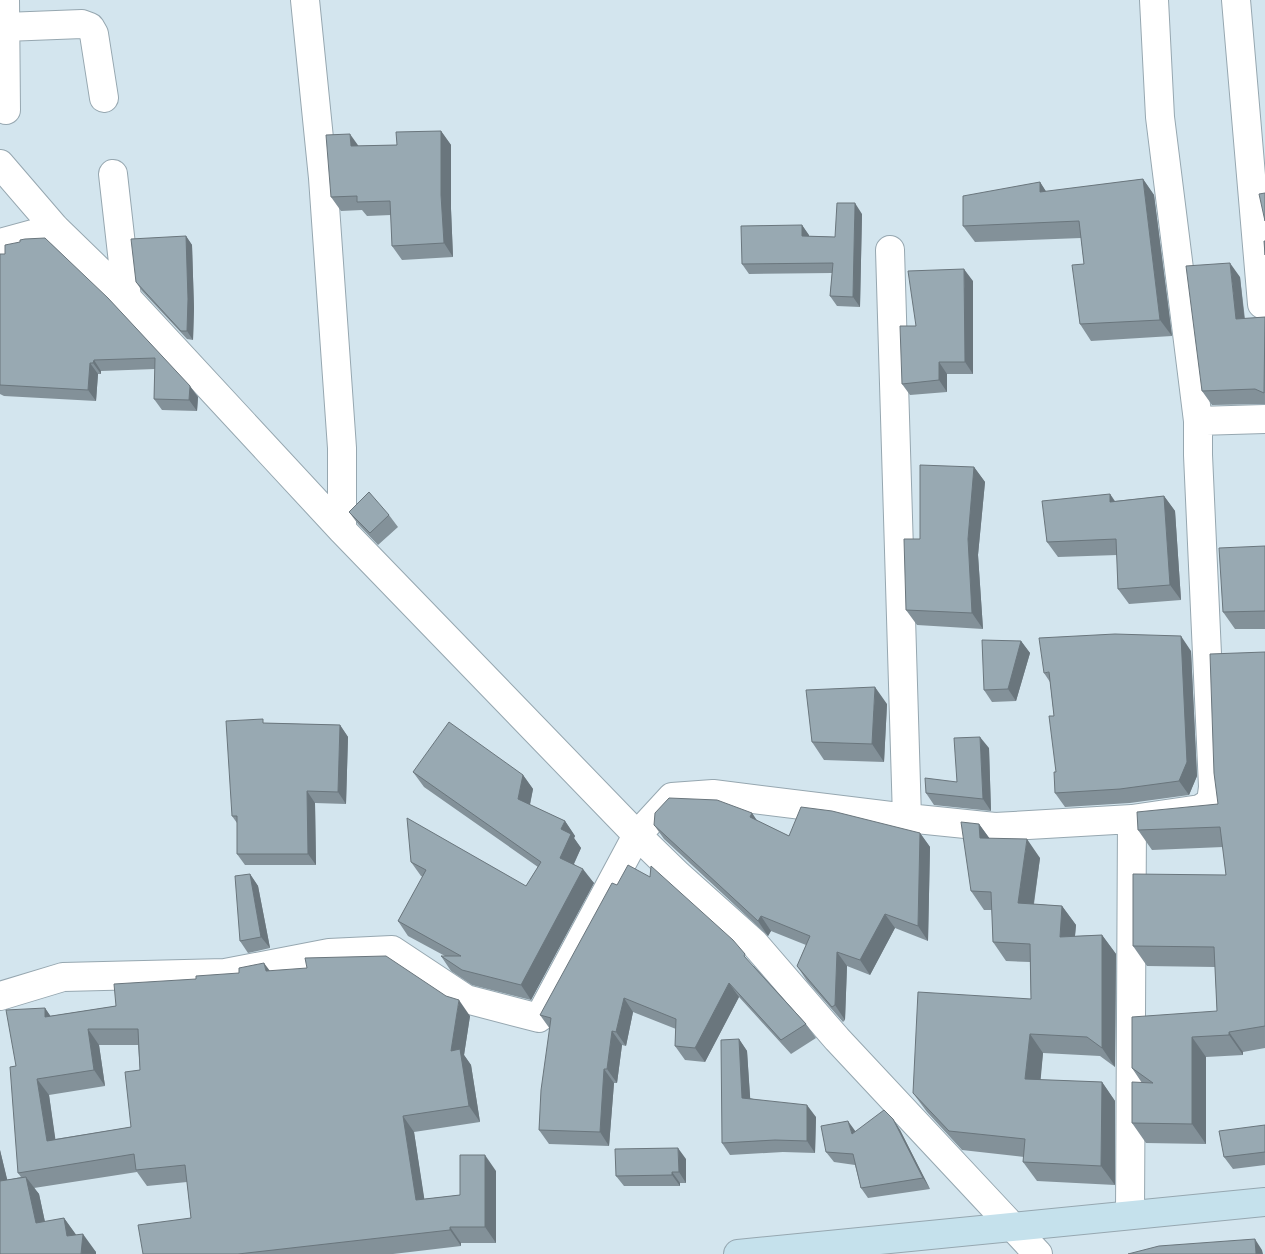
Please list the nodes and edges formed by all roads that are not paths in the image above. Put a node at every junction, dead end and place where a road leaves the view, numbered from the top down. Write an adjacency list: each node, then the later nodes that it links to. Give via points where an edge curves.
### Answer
1 (5, 0): 5 (street)
2 (305, 0): 17 (street, via 323,178 342,448)
3 (1154, 0): 16 (street, via 1160,117)
4 (1236, 0): 14 (street)
5 (5, 27): 6 (street, via 82,24 90,28 94,34); 7 (street)
6 (104, 98)
7 (6, 110)
8 (0, 164): 10 (street)
9 (113, 174): 13 (street)
10 (56, 228): 11 (street); 13 (street)
11 (0, 242)
12 (890, 250): 18 (street)
13 (128, 298): 17 (street)
14 (1262, 304)
15 (1265, 418): 16 (street)
16 (1198, 422): 19 (street, via 1213,787 1211,802 1200,809)
17 (342, 530): 20 (street)
18 (908, 818): 19 (street, via 994,826); 20 (street, via 713,794 672,797)
19 (1132, 819): 23 (street)
20 (637, 835): 21 (street, via 539,1018 466,999 392,950 329,953 225,973 63,977); 24 (street, via 754,943 837,1039)
21 (0, 996)
22 (1265, 1202): 23 (main road)
23 (1130, 1215): 24 (main road)
24 (1012, 1227): 25 (main road); 26 (street)
25 (738, 1254)
26 (1038, 1254)

